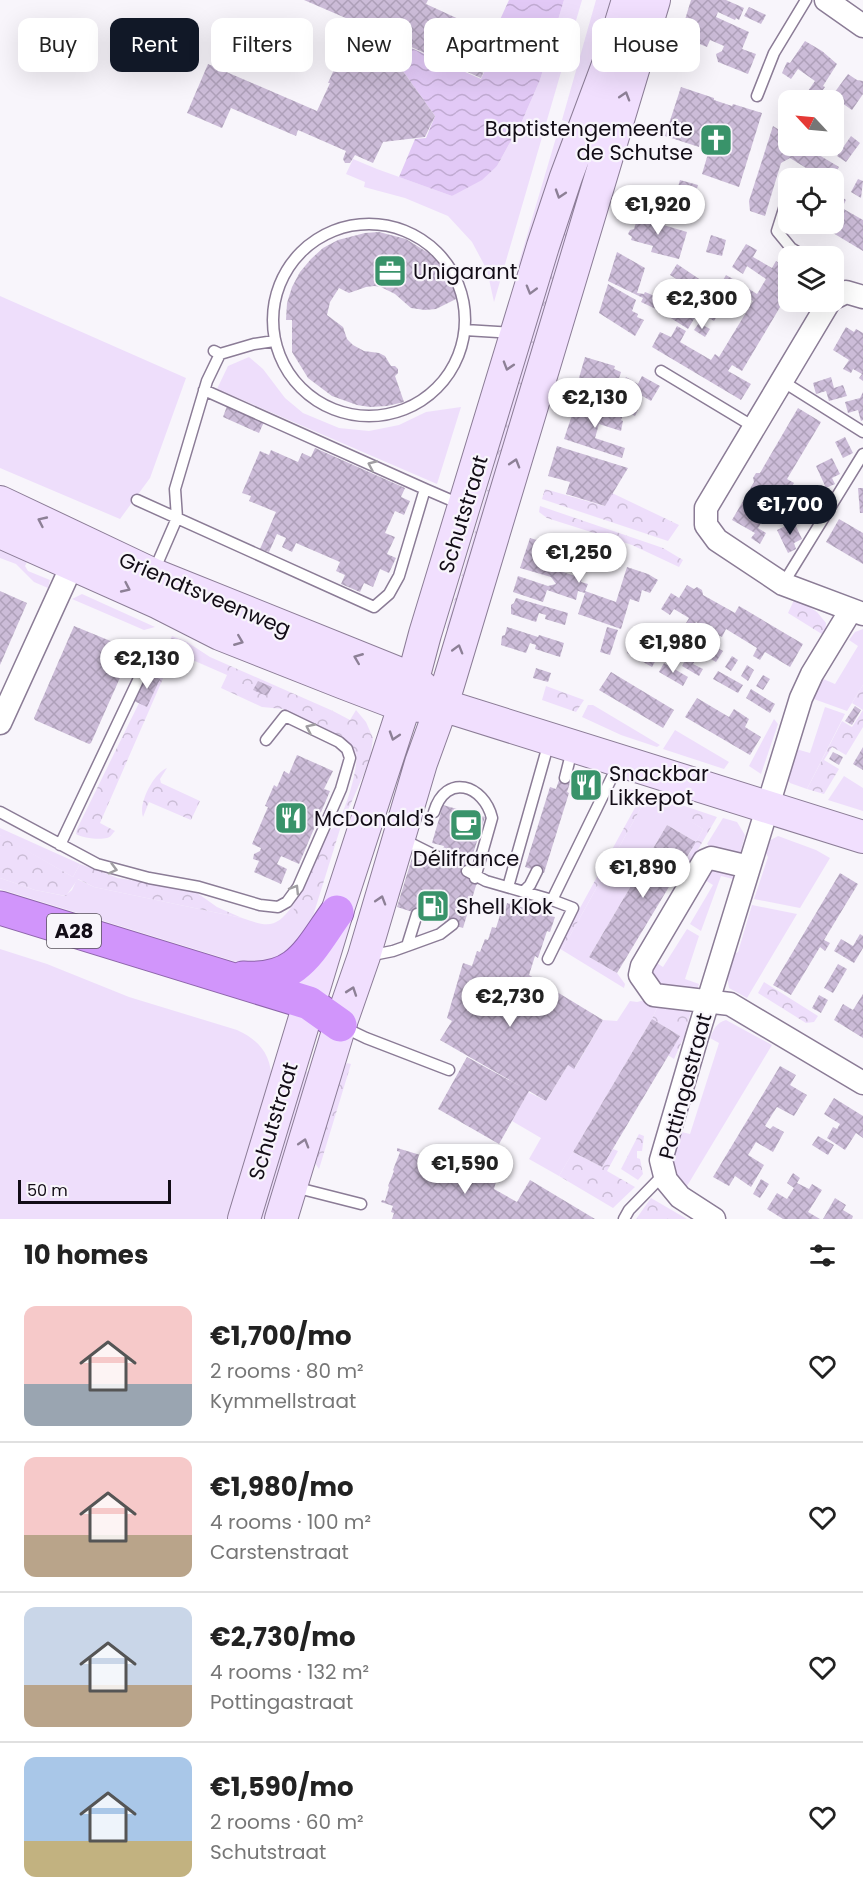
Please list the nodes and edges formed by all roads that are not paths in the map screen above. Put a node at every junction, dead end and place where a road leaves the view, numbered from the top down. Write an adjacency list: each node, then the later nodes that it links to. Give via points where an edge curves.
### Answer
1 (628, 0): 7 (main road, Schutstraat)
2 (654, 0): 8 (main road, Schutstraat, one-way to 2)
3 (806, 0): 6 (lane, via 774,53)
4 (826, 0): 5 (street)
5 (863, 26)
6 (757, 96)
7 (590, 117): 8 (main road, via 598,135); 13 (main road, Schutstraat, one-way to 13, via 566,177)
8 (612, 141): 34 (main road, Schutstraat, one-way to 8)
9 (779, 234): 10 (lane)
10 (789, 246)
11 (828, 312): 16 (street)
12 (465, 330): 13 (lane); 14 (lane, via 457,360 439,387 416,405 387,415 357,416 320,403 304,392 285,369); 14 (lane, via 465,305 458,282 443,257 421,238 396,226 367,223 339,228 314,240 293,260 279,284 272,312)
13 (518, 334): 25 (main road, Schutstraat, one-way to 25)
14 (274, 341): 17 (lane, via 217,352)
15 (661, 371): 18 (lane)
16 (782, 381): 18 (street); 19 (lane)
17 (204, 390): 22 (lane, one-way to 17); 26 (lane, via 175,489)
18 (754, 426): 30 (street, via 706,508 706,525 717,540)
19 (863, 432)
20 (863, 454): 21 (lane)
21 (858, 472): 30 (lane)
22 (425, 489): 25 (lane); 26 (lane, via 399,576 389,594 374,607)
23 (137, 500): 26 (lane)
24 (0, 502): 28 (main road, Griendtsveenweg, one-way to 24)
25 (465, 506): 33 (main road, Schutstraat)
26 (177, 518): 29 (lane)
27 (0, 532): 28 (main road, Griendtsveenweg)
28 (78, 552): 29 (main road, Griendtsveenweg); 33 (main road, Griendtsveenweg, one-way to 33, via 159,603 220,634); 35 (street)
29 (152, 574): 33 (main road, Griendtsveenweg, one-way to 29)
30 (783, 584): 31 (street)
31 (857, 612): 40 (street, Pottingastraat, via 806,685)
32 (150, 655): 45 (lane)
33 (408, 693): 34 (main road); 53 (main road, Schutstraat, one-way to 53)
34 (438, 715): 37 (main road); 44 (main road, Schutstraat)
35 (0, 723)
36 (266, 740): 45 (lane, one-way to 36, via 97,864 278,907 287,902 297,887 341,789 350,758 339,742 285,716)
37 (562, 742): 38 (main road); 39 (lane); 49 (lane)
38 (617, 760): 40 (main road); 51 (lane)
39 (565, 778)
40 (767, 807): 43 (main road); 47 (street, Pottingastraat)
41 (0, 812): 45 (lane)
42 (434, 812): 49 (lane, via 440,797 452,787 478,794 492,818 473,875)
43 (863, 837)
44 (400, 838): 46 (lane); 58 (main road, Schutstraat, one-way to 44)
45 (60, 845)
46 (434, 858)
47 (749, 867): 61 (street, Pottingastraat); 61 (street, Pottingastraat, via 711,858 704,861 642,966 640,975 654,996)
48 (537, 871): 50 (lane)
49 (508, 887): 50 (lane)
50 (523, 892): 51 (lane)
51 (552, 900): 59 (lane, via 573,908)
52 (0, 909): 60 (highway, A28)
53 (337, 912): 60 (highway, A28, via 303,960 284,973 268,978); 62 (main road, Schutstraat)
54 (417, 914): 57 (lane)
55 (453, 924): 57 (lane, via 440,934)
56 (0, 930): 62 (highway, A28)
57 (407, 946): 58 (lane)
58 (364, 956): 63 (main road, Schutstraat, one-way to 58)
59 (548, 958)
60 (215, 974): 62 (highway, A28)
61 (708, 1001): 65 (street, via 730,1004); 66 (street, Pottingastraat, via 661,1160)
62 (306, 1013): 63 (highway); 69 (main road, Schutstraat)
63 (340, 1025): 64 (lane); 67 (main road, Schutstraat, one-way to 63)
64 (449, 1070)
65 (863, 1083)
66 (664, 1174): 71 (lane); 72 (street, Pottingastraat, via 680,1197)
67 (291, 1186): 68 (lane); 70 (main road, Schutstraat)
68 (361, 1204)
69 (244, 1219)
70 (281, 1219)
71 (624, 1219)
72 (714, 1219)

